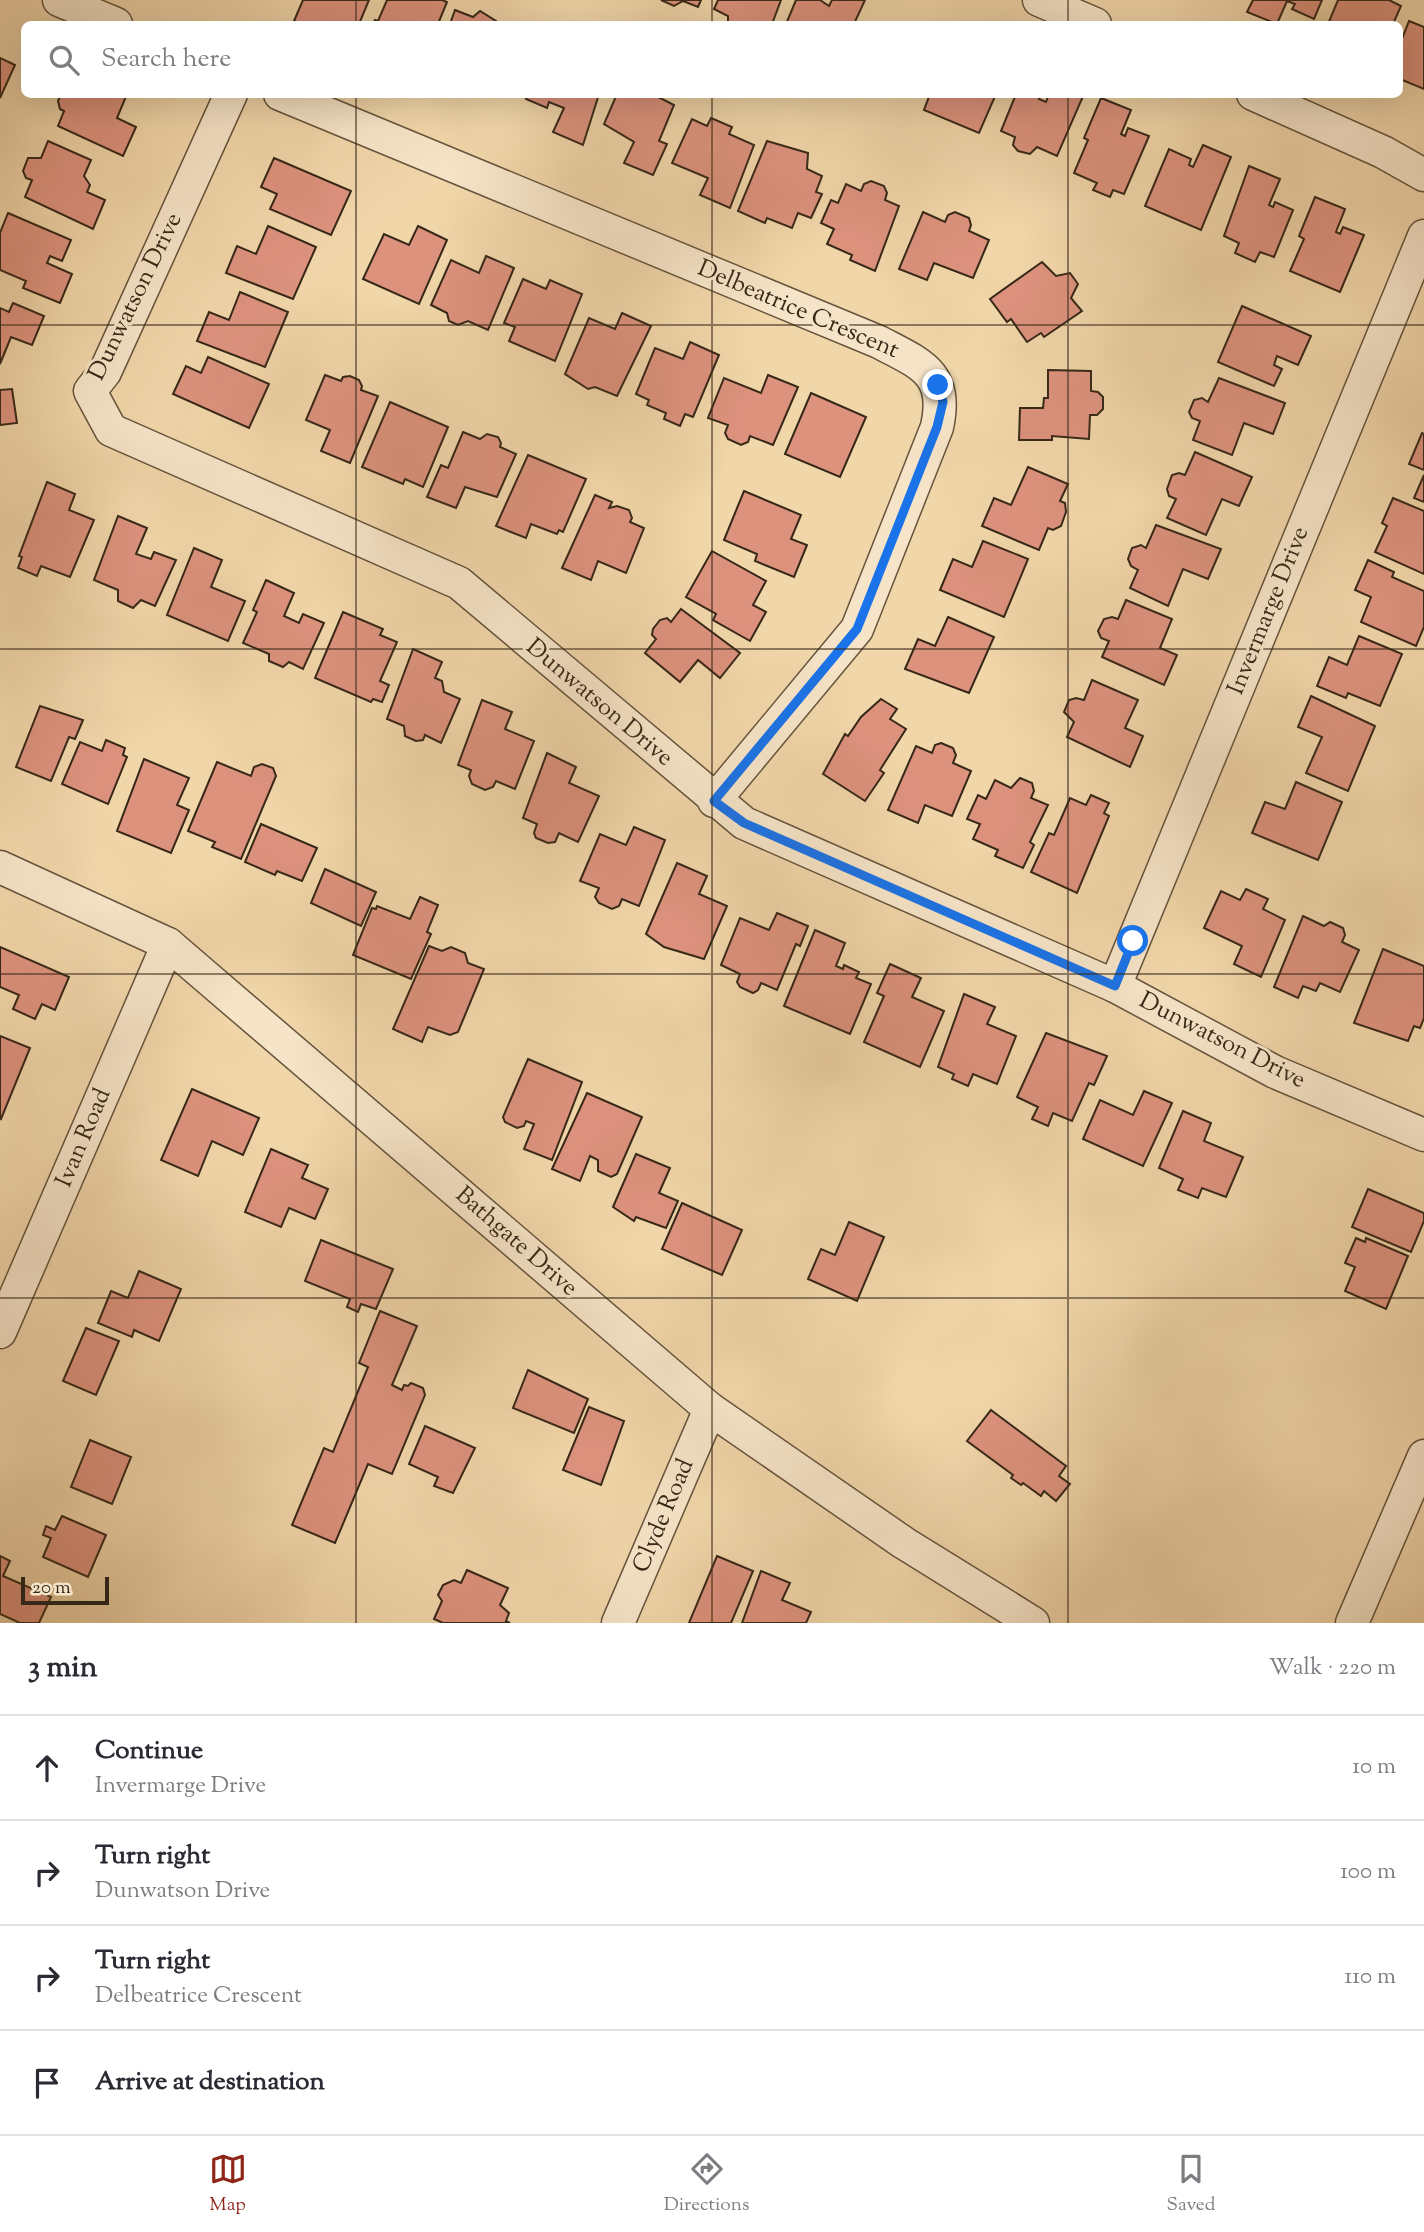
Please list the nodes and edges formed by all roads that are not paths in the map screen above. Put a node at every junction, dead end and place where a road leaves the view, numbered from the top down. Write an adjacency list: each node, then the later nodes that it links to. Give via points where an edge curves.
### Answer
1 (60, 0): 3 (street)
2 (1039, 0): 4 (street)
3 (109, 21)
4 (1088, 21)
5 (229, 98): 10 (street, Dunwatson Drive, via 105,372 90,391 111,430 459,583)
6 (290, 98): 10 (street, Delbeatrice Crescent, via 879,342 915,360 938,385 943,402 937,427 857,629)
7 (1262, 98): 8 (street)
8 (1424, 175)
9 (1424, 236): 13 (street, Invermarge Drive)
10 (714, 801): 13 (street, Dunwatson Drive, via 744,823)
11 (0, 867): 12 (street, Bathgate Drive)
12 (168, 944): 15 (street, Ivan Road); 16 (street, Bathgate Drive)
13 (1115, 986): 14 (street, Dunwatson Drive, via 1275,1072)
14 (1424, 1135)
15 (0, 1332)
16 (710, 1409): 18 (street, Clyde Road); 19 (street, Bathgate Drive, via 904,1543)
17 (1424, 1456): 20 (street)
18 (618, 1623)
19 (1033, 1623)
20 (1352, 1623)

